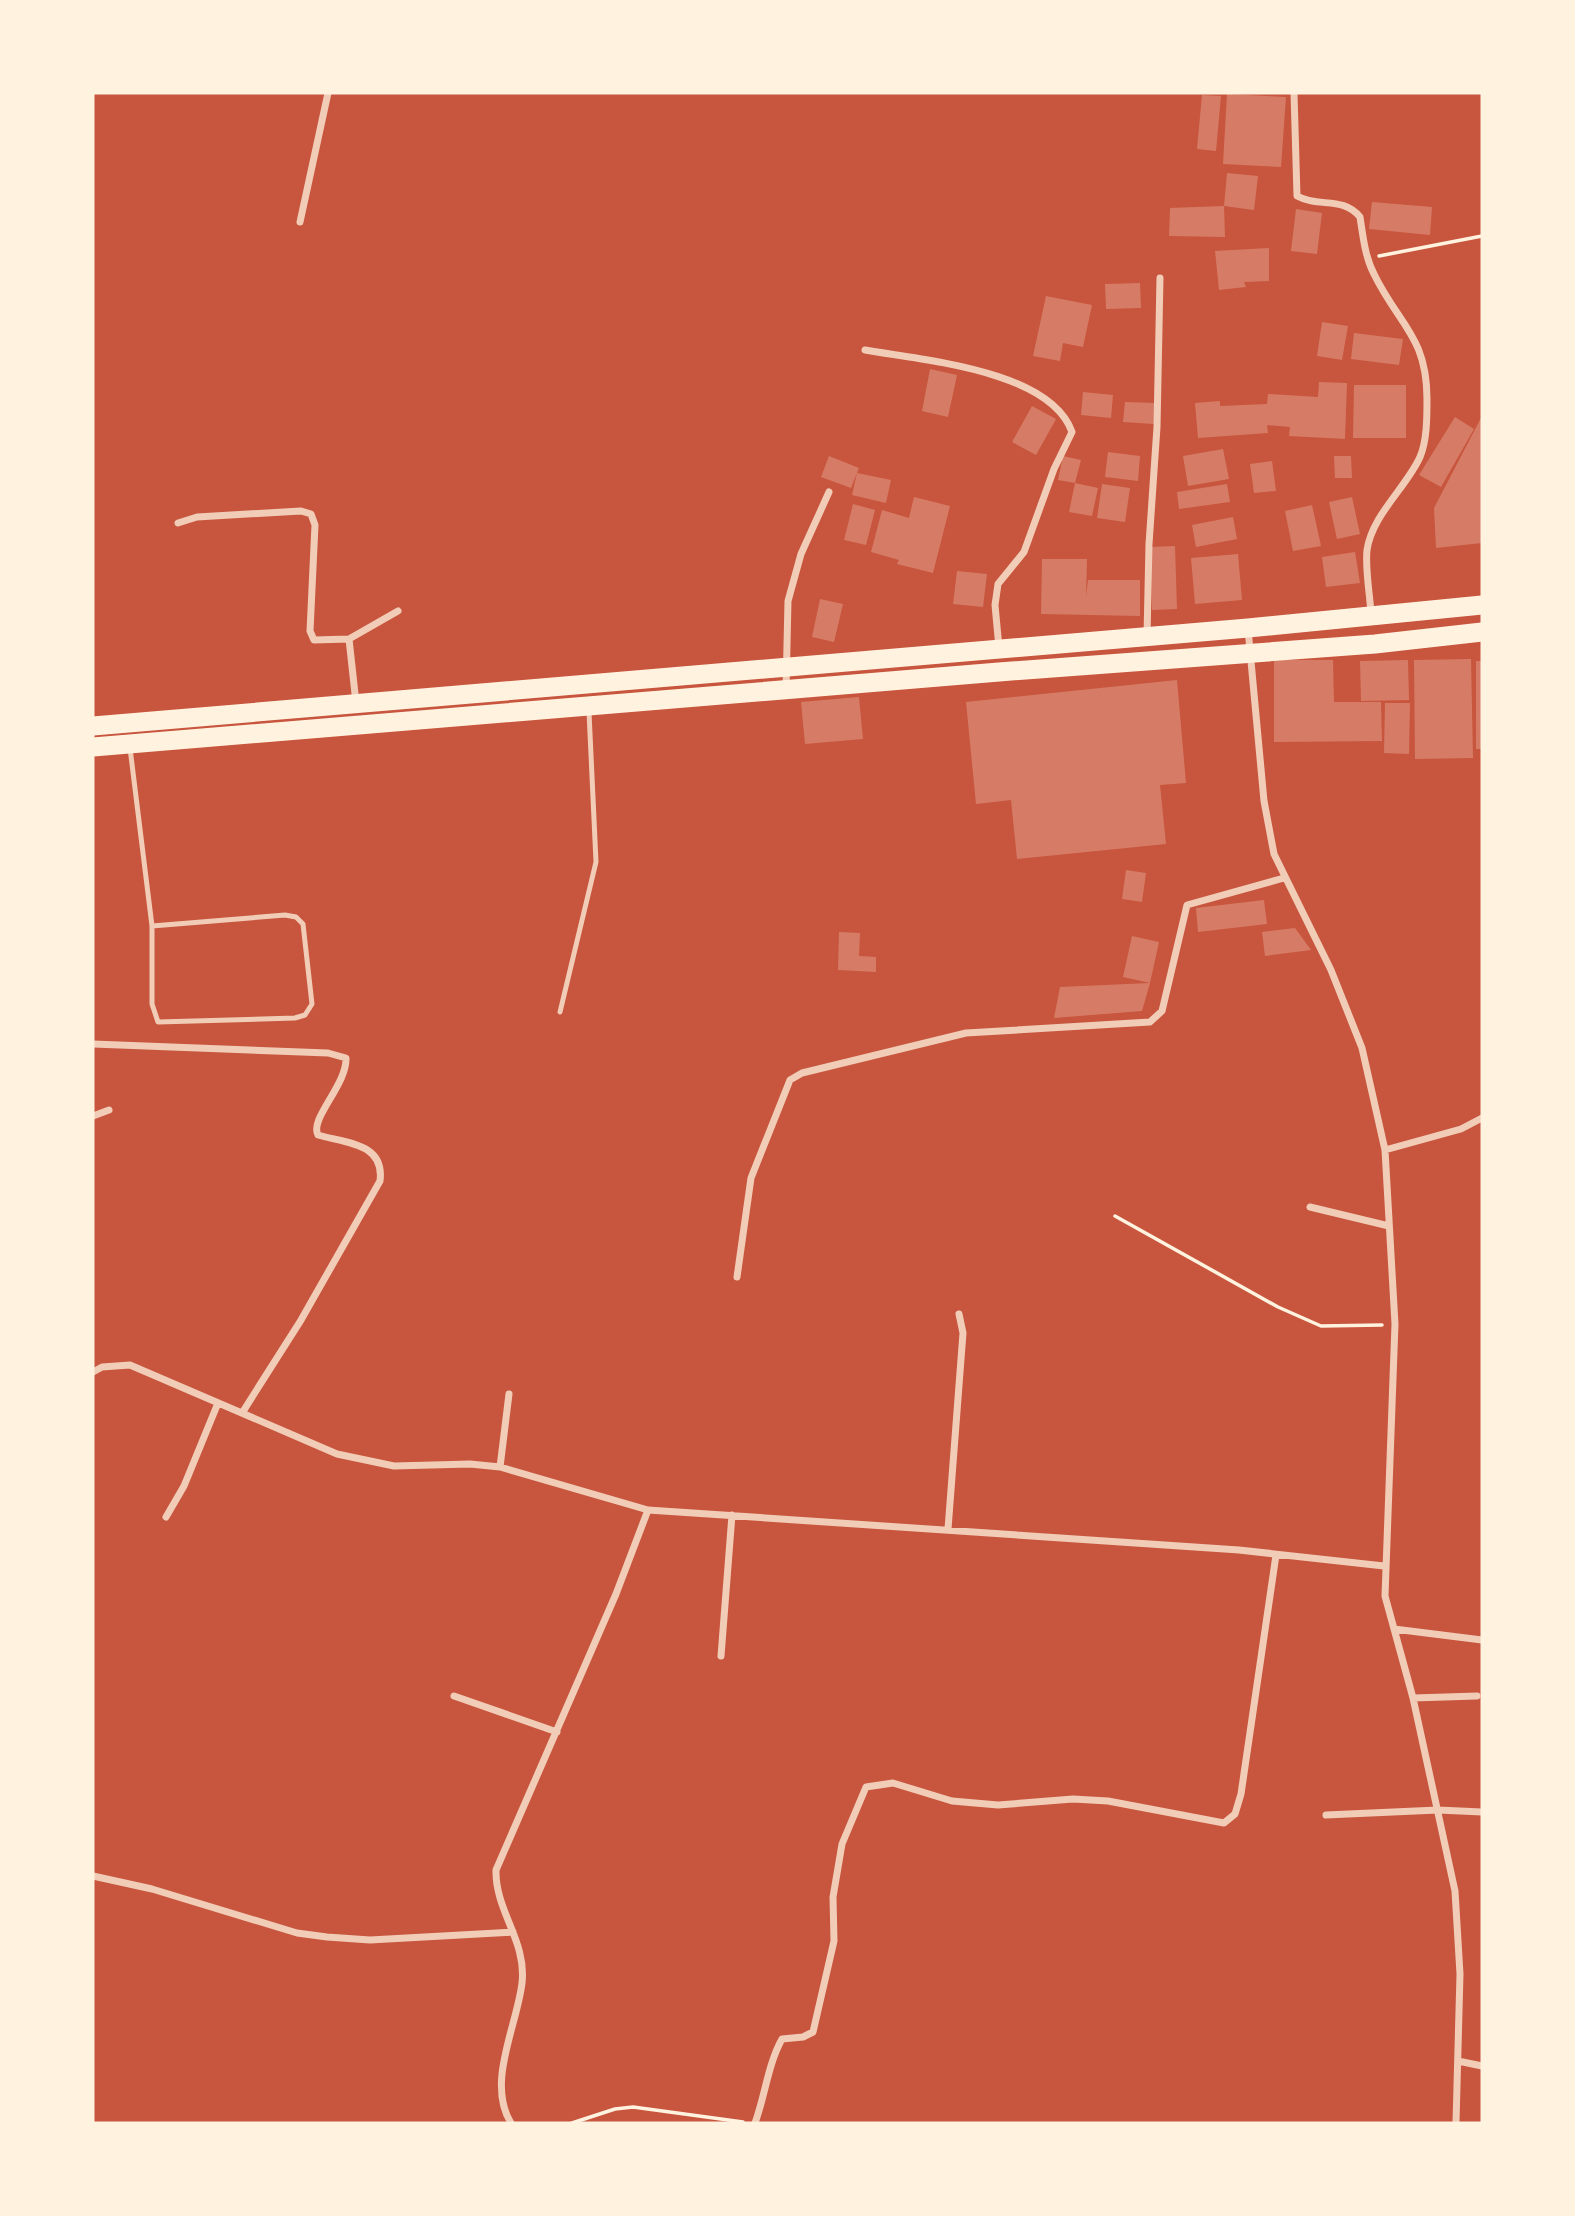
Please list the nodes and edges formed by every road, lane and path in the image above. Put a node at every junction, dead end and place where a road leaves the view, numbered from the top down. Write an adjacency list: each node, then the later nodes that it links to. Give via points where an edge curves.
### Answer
1 (328, 93): 3 (street)
2 (1294, 93): 5 (street, via 1297,197 1354,209 1360,217)
3 (300, 222)
4 (1482, 236): 5 (path)
5 (1367, 257): 12 (street, via 1414,337 1424,362 1427,398 1419,458 1367,549)
6 (1160, 278): 15 (street)
7 (865, 350): 17 (street, via 972,369 1010,381 1067,417 1072,432 1024,552 998,584)
8 (829, 492): 20 (street, via 805,542 788,601)
9 (178, 523): 16 (street, via 197,517 311,514 315,524 310,631 314,640 321,642)
10 (1482, 606): 12 (highway)
11 (398, 611): 16 (street)
12 (1371, 615): 13 (highway)
13 (1248, 628): 15 (highway); 18 (street)
14 (1482, 632): 18 (highway)
15 (1147, 636): 17 (highway)
16 (349, 639): 23 (street)
17 (999, 648): 19 (highway)
18 (1251, 652): 21 (highway); 28 (street, via 1264,801 1274,854)
19 (917, 654): 20 (highway); 21 (highway)
20 (786, 666): 22 (street); 23 (highway)
21 (920, 679): 22 (highway)
22 (786, 690): 24 (highway)
23 (356, 703): 25 (highway)
24 (588, 705): 26 (highway); 30 (lane, via 596,862)
25 (93, 726)
26 (130, 744): 27 (highway); 29 (lane)
27 (93, 747)
28 (1284, 878): 35 (street, via 1331,970 1363,1048); 39 (street, via 1187,905 1162,1011 1150,1022 966,1033 802,1073 790,1080 751,1178)
29 (152, 926): 29 (lane, via 152,1004 158,1022 295,1018 309,1010 303,924 296,917)
30 (560, 1012)
31 (93, 1044): 45 (street, via 328,1053 346,1058 340,1087 315,1130 318,1135 367,1148 382,1167 380,1181)
32 (109, 1110): 33 (street)
33 (93, 1116)
34 (1482, 1118): 35 (street, via 1461,1129)
35 (1385, 1150): 38 (street)
36 (1310, 1207): 38 (street)
37 (1115, 1216): 41 (path, via 1321,1326)
38 (1389, 1226): 41 (street)
39 (737, 1277)
40 (959, 1314): 50 (street, via 963,1333)
41 (1395, 1324): 52 (street)
42 (93, 1372): 44 (street, via 130,1365)
43 (509, 1394): 46 (street)
44 (218, 1403): 45 (street); 49 (street, via 184,1486)
45 (242, 1413): 46 (street, via 337,1454 394,1466)
46 (500, 1467): 47 (street)
47 (648, 1510): 48 (street); 59 (street)
48 (732, 1515): 50 (street); 55 (street)
49 (166, 1517)
50 (948, 1529): 51 (street)
51 (1276, 1555): 52 (street); 70 (street, via 1241,1794 1235,1814 1224,1823 1108,1801 998,1805 952,1801 893,1783 866,1787 842,1844 832,1907 834,1941 813,2032 803,2038 782,2039 774,2052)
52 (1384, 1566): 53 (street, via 1385,1596)
53 (1394, 1629): 54 (street); 58 (street)
54 (1482, 1640)
55 (721, 1656)
56 (454, 1696): 59 (street)
57 (1477, 1696): 58 (street)
58 (1413, 1698): 60 (street)
59 (557, 1732): 64 (street, via 496,1870 495,1887)
60 (1438, 1810): 61 (street); 62 (street); 65 (street, via 1455,1891 1460,1974)
61 (1482, 1812)
62 (1326, 1815)
63 (93, 1876): 64 (street, via 307,1935 370,1940)
64 (513, 1932): 67 (street, via 523,1960 522,1983 500,2091)
65 (1458, 2061): 66 (street); 71 (street)
66 (1482, 2066)
67 (511, 2123)
68 (572, 2123): 69 (path, via 633,2107)
69 (748, 2123)
70 (755, 2123)
71 (1456, 2123)

